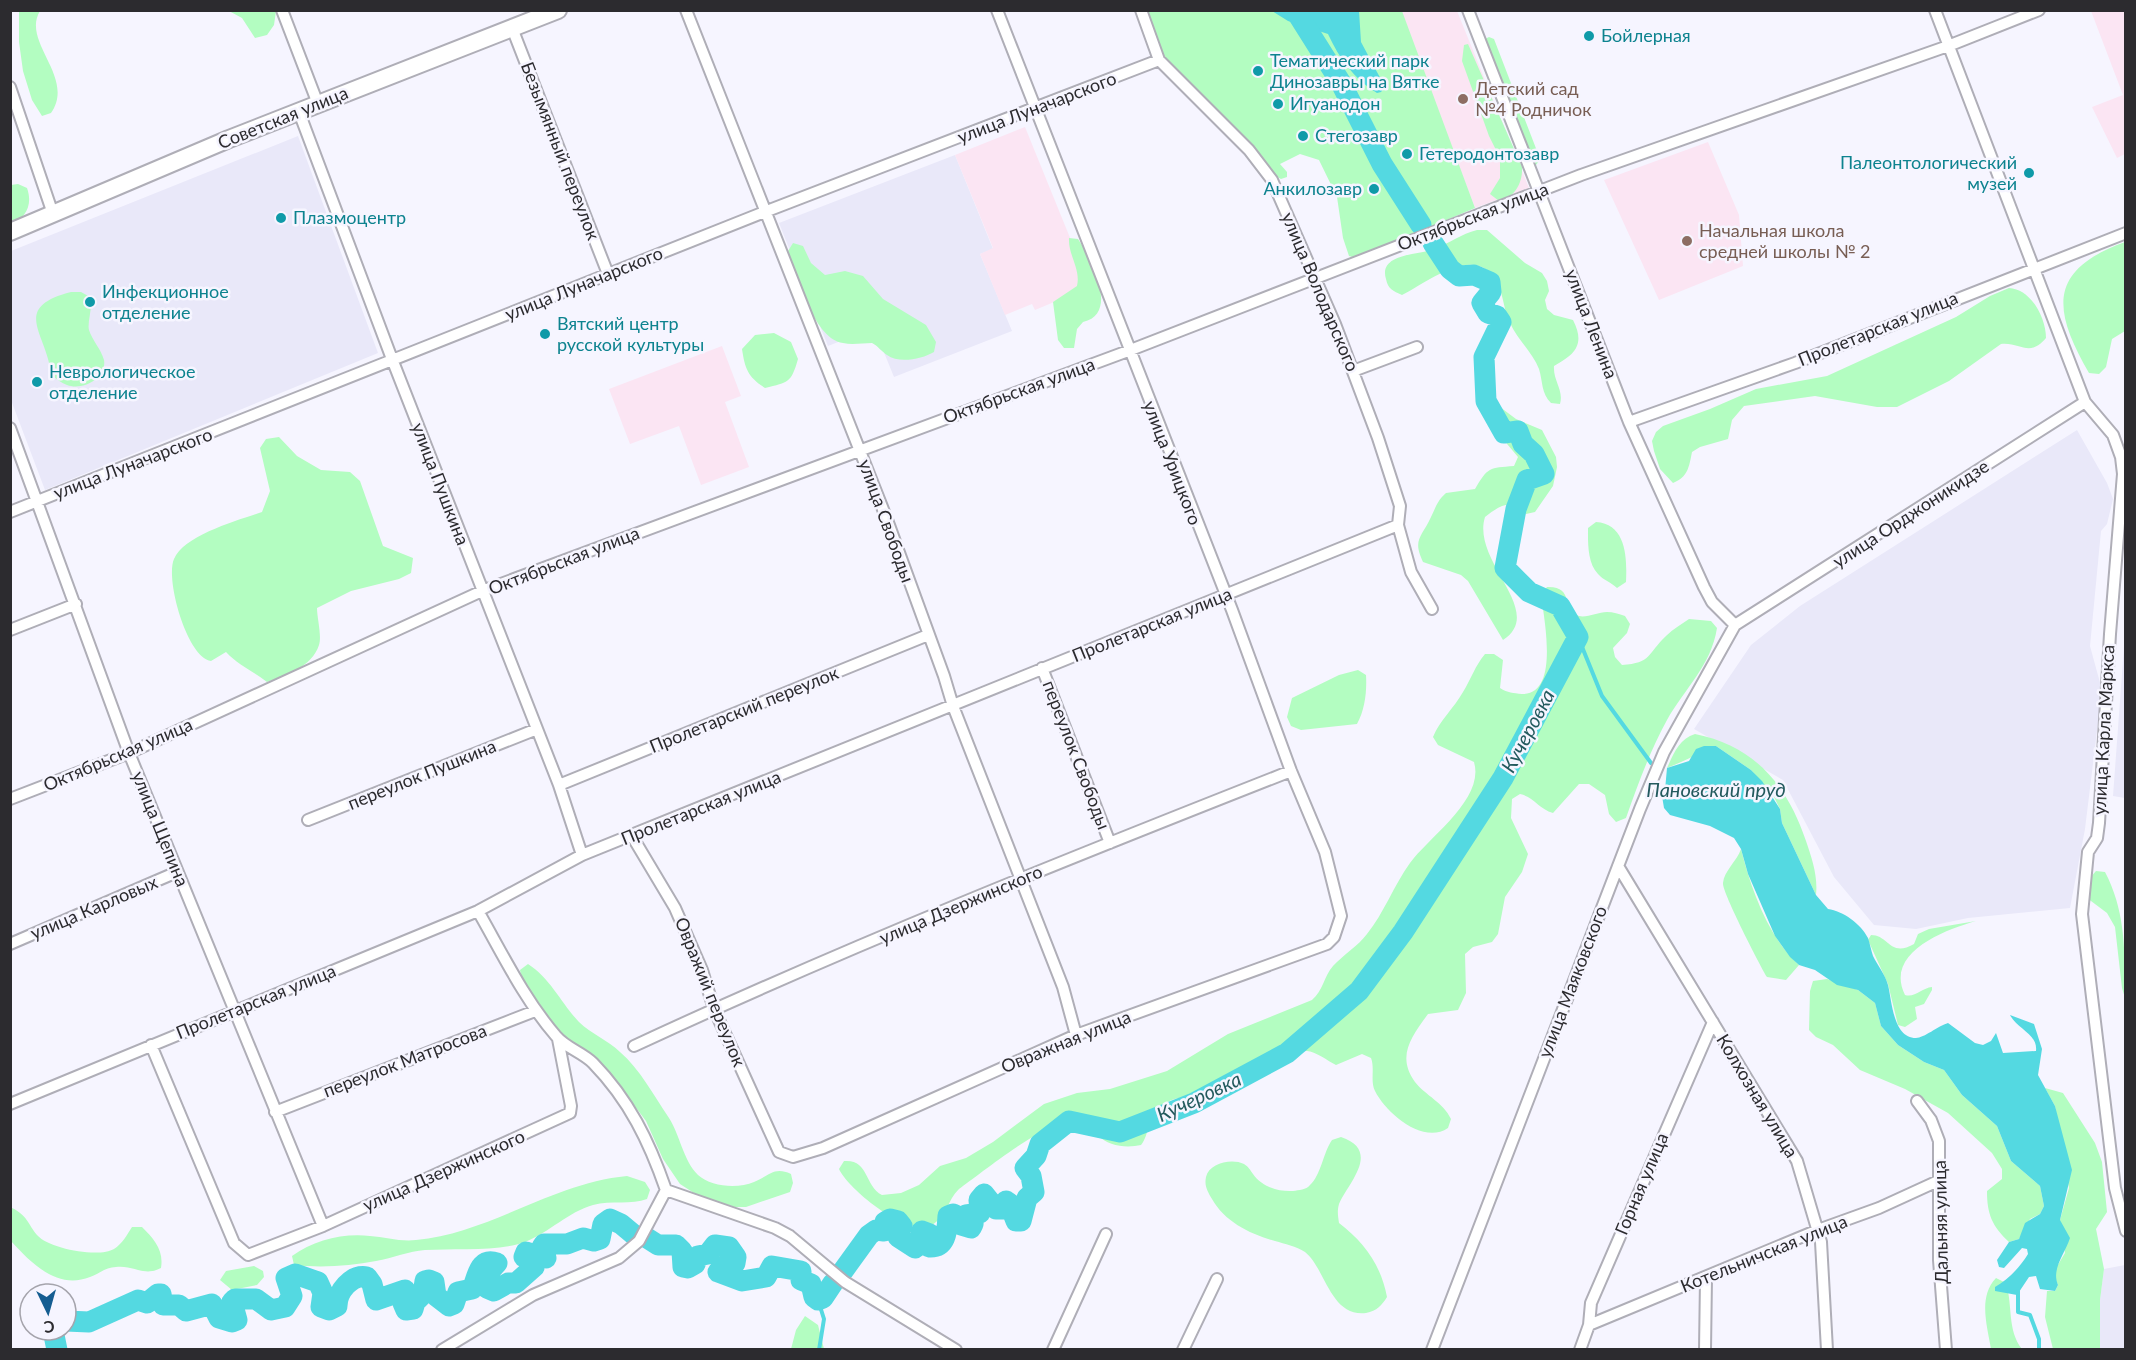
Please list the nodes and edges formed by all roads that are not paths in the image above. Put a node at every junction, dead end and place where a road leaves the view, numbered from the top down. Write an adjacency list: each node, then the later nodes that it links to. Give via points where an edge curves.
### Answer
1 (282, 10): 13 (street)
2 (558, 10): 9 (main road, Советская улица)
3 (686, 10): 17 (street, улица Свободы)
4 (997, 10): 14 (street, улица Урицкого)
5 (1141, 10): 11 (street, улица Володарского)
6 (1468, 10): 16 (street, улица Ленина)
7 (1935, 10): 10 (street, улица Карла Маркса)
8 (2039, 10): 10 (street, Октябрьская улица)
9 (512, 28): 13 (main road, Советская улица); 22 (street, Безымянный переулок)
10 (1948, 46): 16 (street, Октябрьская улица); 21 (street, улица Карла Маркса)
11 (1159, 60): 14 (street, улица Луначарского); 23 (street, улица Володарского, via 1268,173)
12 (10, 87): 18 (street)
13 (318, 104): 15 (main road, Советская улица)
14 (1035, 110): 17 (street, улица Луначарского); 25 (street, улица Урицкого)
15 (299, 112): 18 (main road, Советская улица); 26 (street, улица Пушкина)
16 (1539, 190): 23 (street, Октябрьская улица); 29 (street, улица Ленина)
17 (767, 211): 22 (street, улица Луначарского); 31 (street, улица Свободы)
18 (53, 214): 19 (main road, Советская улица)
19 (10, 232)
20 (2126, 233): 21 (street, Пролетарская улица)
21 (2033, 268): 28 (street, улица Карла Маркса); 29 (street, Пролетарская улица, via 1795,363)
22 (608, 274): 26 (street, улица Луначарского)
23 (1316, 278): 25 (street, Октябрьская улица); 27 (street, улица Володарского)
24 (1417, 347): 27 (street)
25 (1128, 351): 31 (street, Октябрьская улица); 36 (street, улица Урицкого)
26 (392, 359): 32 (street, улица Луначарского); 35 (street, улица Пушкина)
27 (1353, 372): 34 (street, улица Володарского, via 1400,506)
28 (2085, 402): 39 (street, улица Орджоникидзе); 75 (street, улица Карла Маркса, via 2113,435 2123,474 2099,823 2097,838 2088,852 2082,914 2115,1188)
29 (1629, 422): 39 (street, улица Ленина, via 1704,587 1712,602)
30 (10, 428): 32 (street, улица Щепина)
31 (859, 450): 35 (street, Октябрьская улица); 41 (street, улица Свободы)
32 (38, 501): 33 (street, улица Луначарского); 37 (street, улица Щепина)
33 (10, 512)
34 (1398, 525): 36 (street, Пролетарская улица); 38 (street, улица Володарского, via 1411,572)
35 (482, 591): 44 (street, улица Пушкина); 45 (street, Октябрьская улица)
36 (1224, 596): 42 (street, Пролетарская улица); 46 (street, улица Урицкого)
37 (76, 604): 40 (street); 45 (street, улица Щепина)
38 (1432, 609)
39 (1735, 625): 53 (street, улица Маяковского, via 1664,752)
40 (10, 630)
41 (928, 635): 43 (street, улица Свободы); 47 (street, Пролетарский переулок)
42 (1041, 668): 43 (street, Пролетарская улица); 51 (street, переулок Свободы)
43 (953, 706): 50 (street, Пролетарская улица); 55 (street, улица Свободы)
44 (537, 729): 47 (street, улица Пушкина); 49 (street, переулок Пушкина)
45 (129, 753): 48 (street, Октябрьская улица); 54 (street, улица Щепина)
46 (1291, 771): 51 (street, улица Дзержинского); 57 (street, улица Урицкого, via 1325,852)
47 (560, 784): 52 (street, улица Пушкина)
48 (10, 799)
49 (308, 820)
50 (632, 836): 52 (street, Пролетарская улица); 59 (street, Овражий переулок, via 675,908)
51 (1110, 843): 55 (street, улица Дзержинского)
52 (582, 855): 56 (street, Пролетарская улица)
53 (1618, 866): 62 (street, Колхозная улица); 84 (street, улица Маяковского)
54 (177, 872): 58 (street, улица Карловых); 60 (street, улица Щепина)
55 (1022, 879): 59 (street, улица Дзержинского); 63 (street, улица Свободы, via 1063,987)
56 (478, 911): 60 (street, Пролетарская улица); 61 (street)
57 (1341, 916): 63 (street, Овражная улица, via 1334,937 1327,944)
58 (10, 944)
59 (714, 1009): 66 (street, улица Дзержинского); 70 (street, Овражий переулок)
60 (234, 1011): 65 (street, Пролетарская улица); 69 (street, улица Щепина)
61 (536, 1011): 64 (street); 69 (street, переулок Матросова)
62 (1713, 1022): 74 (street, Колхозная улица, via 1797,1161); 79 (street, Горная улица, via 1591,1303)
63 (1076, 1035): 70 (street, Овражная улица, via 823,1148 793,1157)
64 (558, 1039): 72 (street, via 591,1061 631,1110 651,1145); 73 (street, улица Дзержинского, via 570,1113)
65 (151, 1045): 68 (street, Пролетарская улица); 73 (street, улица Дзержинского, via 234,1243 248,1255)
66 (634, 1046)
67 (1917, 1101): 71 (street, Дальняя улица, via 1937,1134)
68 (10, 1104)
69 (275, 1112): 73 (street, улица Щепина)
70 (779, 1152)
71 (1938, 1181): 74 (street, Котельничская улица); 88 (street, Дальняя улица)
72 (666, 1190): 80 (street, via 639,1241 619,1258 533,1294); 81 (street, via 790,1236 845,1282)
73 (323, 1226)
74 (1818, 1230): 77 (street, Котельничская улица); 87 (street, Колхозная улица)
75 (2126, 1231)
76 (1106, 1234): 82 (street)
77 (1706, 1278): 79 (street, Котельничская улица); 86 (street)
78 (1217, 1279): 83 (street)
79 (1589, 1325): 85 (street, Горная улица)
80 (442, 1350)
81 (956, 1350)
82 (1053, 1350)
83 (1183, 1350)
84 (1432, 1350)
85 (1580, 1350)
86 (1705, 1350)
87 (1827, 1350)
88 (1946, 1350)

